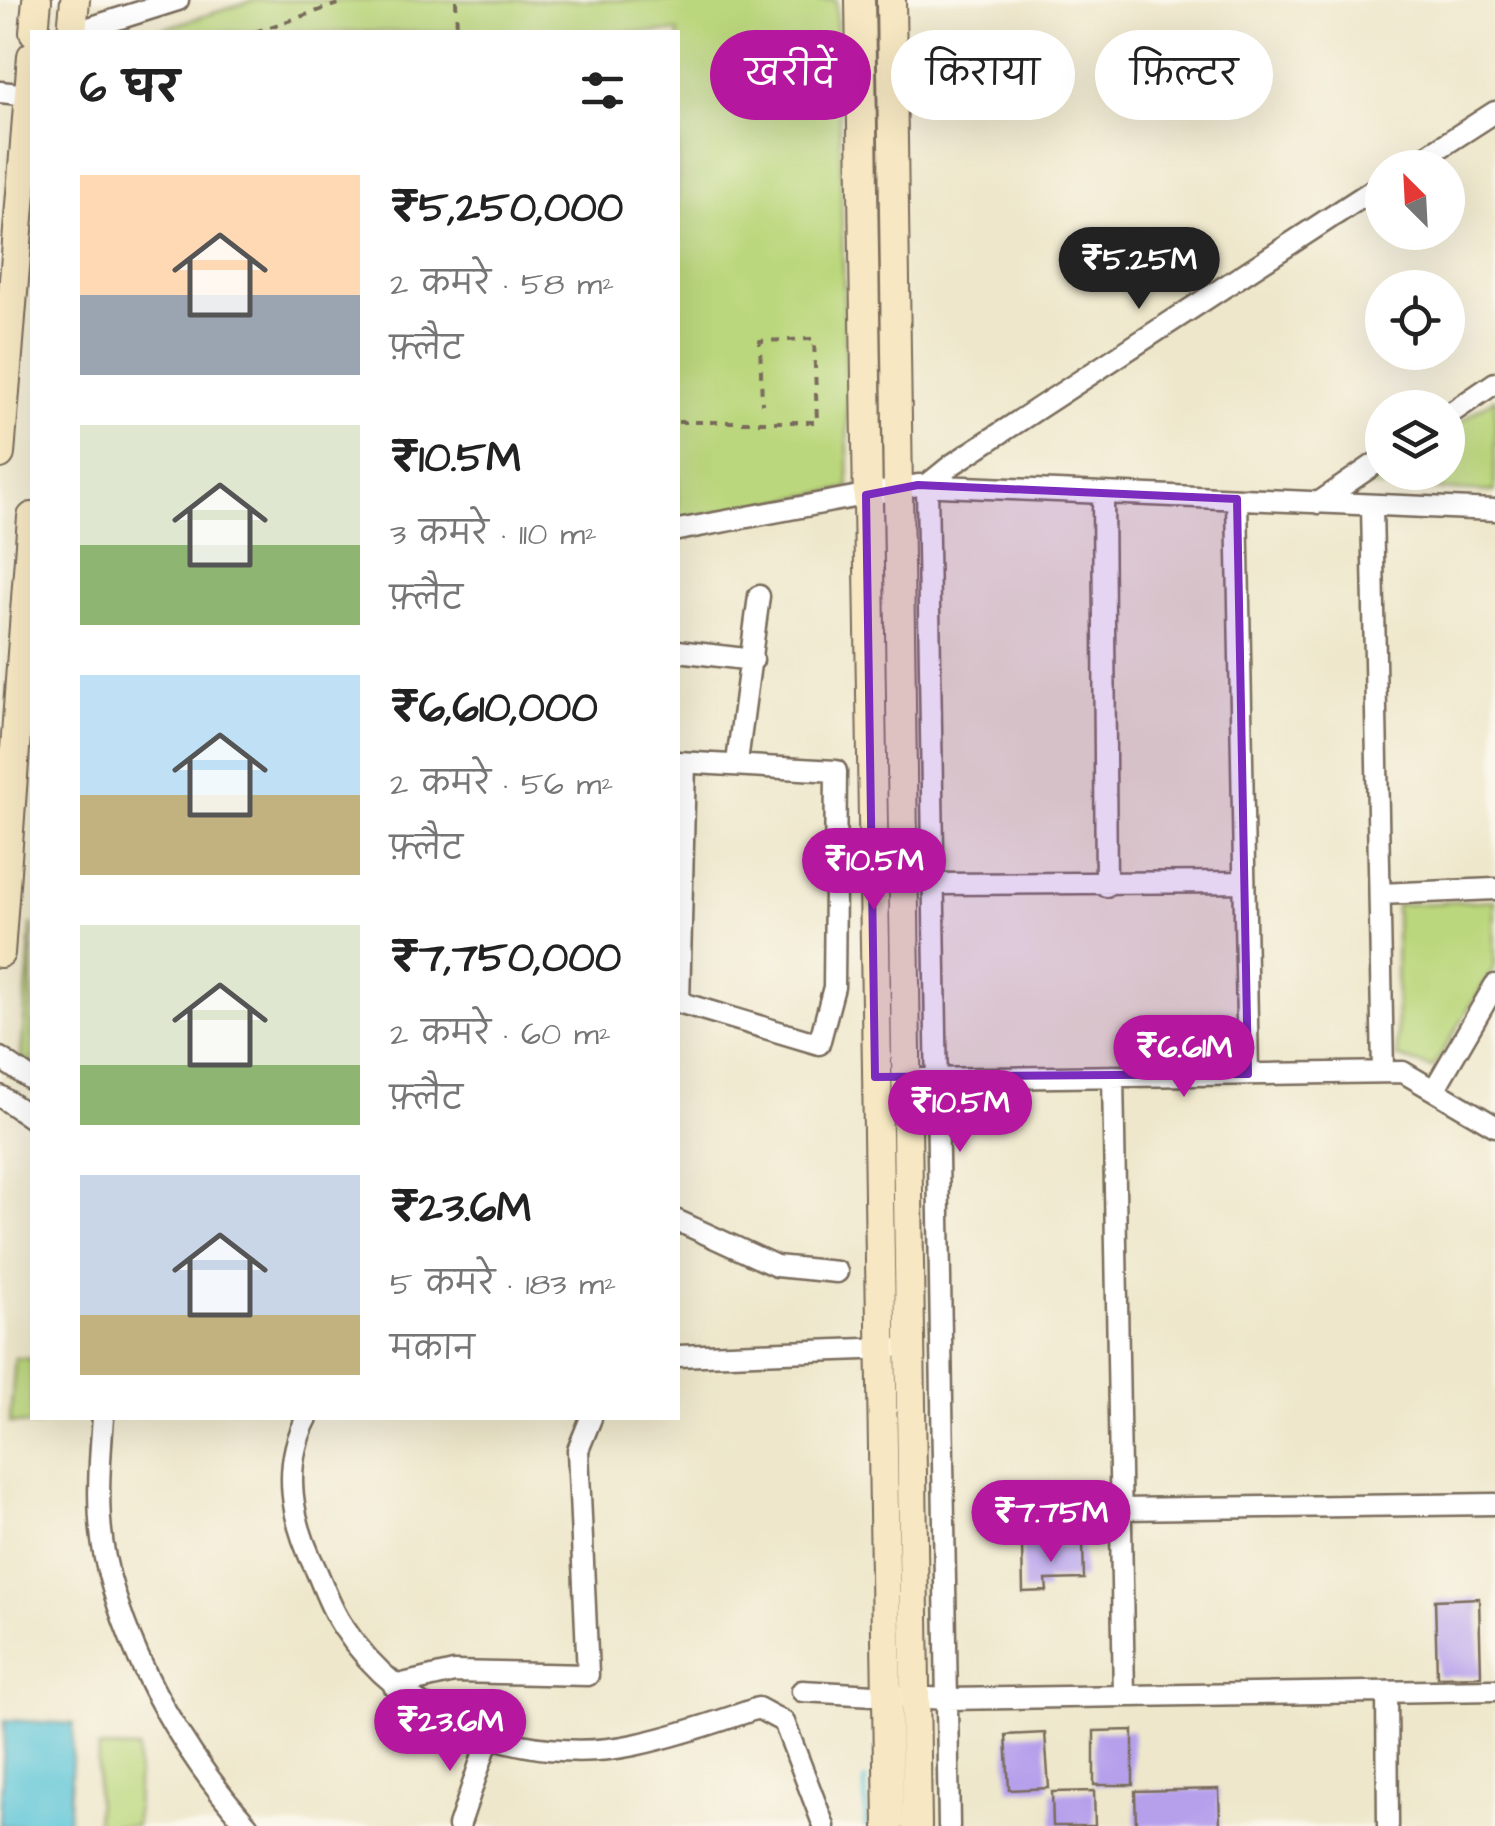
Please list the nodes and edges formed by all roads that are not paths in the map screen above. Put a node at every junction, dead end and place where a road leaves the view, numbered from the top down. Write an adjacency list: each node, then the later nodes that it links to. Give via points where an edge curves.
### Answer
1 (37, 0): 6 (street)
2 (75, 0): 7 (street)
3 (178, 0): 8 (street)
4 (860, 0): 23 (street)
5 (891, 0): 21 (street)
6 (34, 30)
7 (74, 30)
8 (80, 30)
9 (30, 82): 11 (street)
10 (0, 92): 11 (street)
11 (29, 95): 15 (street)
12 (1495, 112): 13 (street)
13 (1436, 150)
14 (1365, 195): 20 (street)
15 (14, 335): 18 (street)
16 (1495, 383): 17 (street)
17 (1465, 403)
18 (0, 454)
19 (1365, 471): 25 (street)
20 (927, 485): 21 (street); 22 (street); 38 (street)
21 (898, 488): 23 (street); 52 (street)
22 (1103, 493): 24 (street); 39 (street)
23 (866, 494): 28 (street); 49 (street)
24 (1237, 499): 25 (street); 37 (street)
25 (1318, 503): 26 (street)
26 (1372, 505): 27 (street); 41 (street)
27 (1495, 510)
28 (680, 530)
29 (30, 538): 31 (street)
30 (760, 596): 33 (street)
31 (20, 638): 42 (street)
32 (680, 652): 33 (street)
33 (753, 660): 35 (street)
34 (681, 762): 35 (street); 36 (street)
35 (737, 762): 44 (street, via 836,770 834,987 820,1044)
36 (680, 842)
37 (1244, 882): 39 (street); 47 (street)
38 (932, 884): 39 (street); 51 (street)
39 (1106, 886)
40 (1495, 889): 41 (street)
41 (1380, 894): 46 (street)
42 (0, 953)
43 (1495, 985): 53 (street)
44 (680, 1004)
45 (0, 1058): 50 (street)
46 (1383, 1072): 47 (street); 53 (street, via 1403,1072)
47 (1248, 1074): 48 (street)
48 (1113, 1076): 51 (street); 66 (street)
49 (875, 1077): 52 (street); 60 (street)
50 (30, 1079)
51 (934, 1079): 52 (street); 73 (street)
52 (905, 1080): 59 (street)
53 (1434, 1090): 56 (street)
54 (0, 1096): 55 (street)
55 (30, 1117)
56 (1495, 1126)
57 (680, 1222): 58 (street, via 776,1266)
58 (838, 1272)
59 (908, 1346): 60 (street); 72 (street)
60 (880, 1349): 61 (street); 72 (street)
61 (680, 1356)
62 (103, 1420): 75 (street, via 98,1478 107,1568 136,1653 202,1773)
63 (306, 1420): 67 (street, via 289,1482 305,1548 342,1626)
64 (589, 1420): 67 (street, via 578,1450 588,1675 454,1672)
65 (1495, 1504): 66 (street)
66 (1120, 1508): 71 (street)
67 (394, 1686): 74 (street)
68 (1495, 1690): 70 (street)
69 (802, 1692): 72 (street)
70 (1387, 1692): 71 (street); 81 (street)
71 (1124, 1696): 73 (street)
72 (901, 1698): 73 (street); 78 (street); 79 (street)
73 (947, 1699): 80 (street)
74 (489, 1738): 76 (street); 77 (street, via 553,1750 630,1746 758,1708 784,1722)
75 (248, 1826)
76 (459, 1826)
77 (824, 1826)
78 (889, 1826)
79 (917, 1826)
80 (949, 1826)
81 (1388, 1826)

